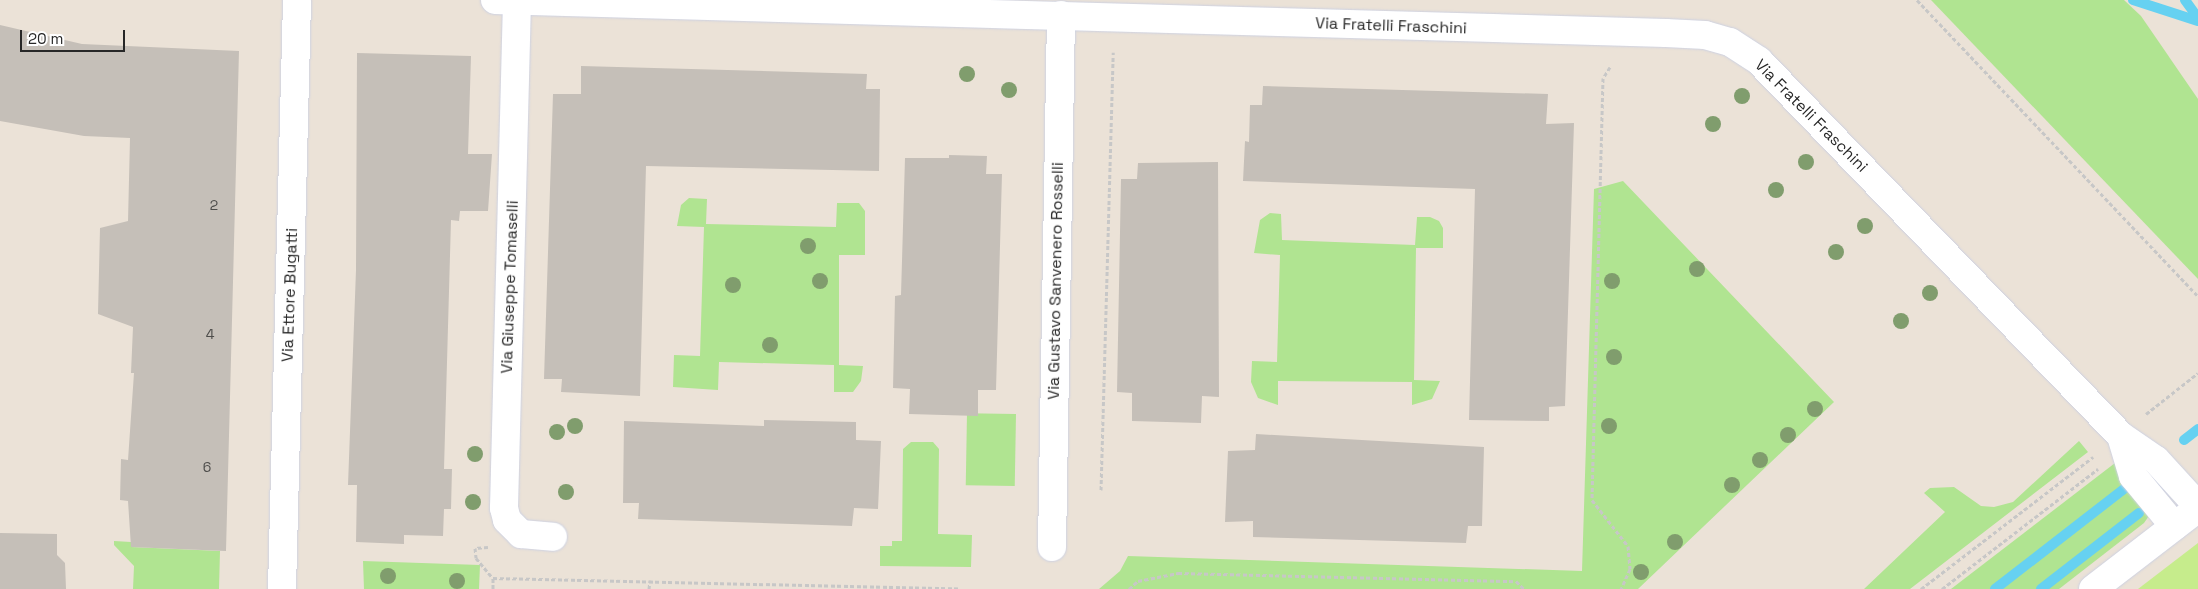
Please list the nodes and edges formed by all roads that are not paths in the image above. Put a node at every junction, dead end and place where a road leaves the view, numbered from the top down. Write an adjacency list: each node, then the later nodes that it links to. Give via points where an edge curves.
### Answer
1 (297, 0): 9 (street, Via Ettore Bugatti)
2 (506, 0): 3 (street, Via Fratelli Fraschini); 7 (street, Via Giuseppe Tomaselli, via 504,508 507,520 521,534)
3 (1062, 15): 4 (street, Via Fratelli Fraschini, via 1666,33 1705,35 1730,42 1759,61); 8 (street, Via Gustavo Sanvenero Rosselli)
4 (2130, 427): 5 (street, Via Fratelli Fraschini); 6 (street, Via Fratelli Fraschini, via 2133,476)
5 (2198, 507): 6 (street)
6 (2174, 526): 10 (street)
7 (553, 537)
8 (1052, 547)
9 (282, 589)
10 (2093, 589)

